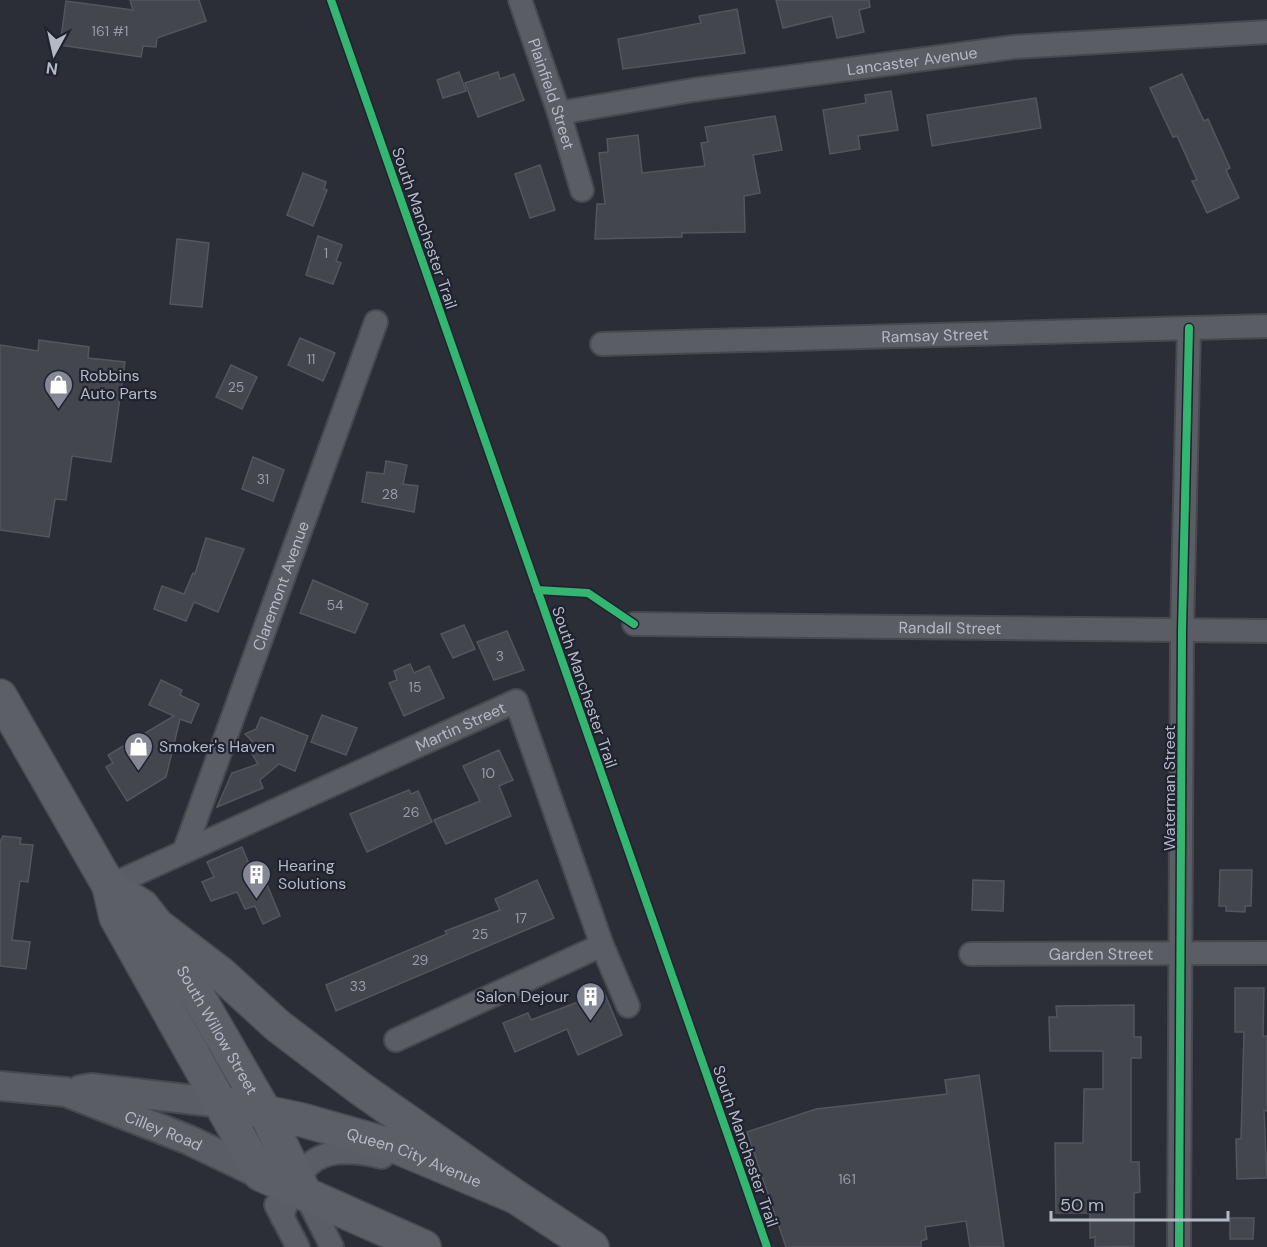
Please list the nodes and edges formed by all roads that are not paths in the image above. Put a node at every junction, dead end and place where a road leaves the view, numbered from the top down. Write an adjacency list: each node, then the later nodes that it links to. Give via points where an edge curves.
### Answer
1 (520, 0): 3 (street, Plainfield Street)
2 (1267, 32): 3 (street, Lancaster Avenue, via 1014,47 693,90)
3 (559, 113): 4 (street, Plainfield Street)
4 (582, 190)
5 (376, 322): 13 (street, Claremont Avenue)
6 (1267, 326): 7 (street, Ramsay Street)
7 (1189, 328): 8 (street, Ramsay Street); 11 (street, Waterman Street)
8 (602, 344)
9 (634, 624): 11 (street, Randall Street)
10 (1267, 631): 11 (street, Randall Street)
11 (1182, 632): 17 (street, Waterman Street)
12 (0, 696): 14 (main road, South Willow Street)
13 (185, 849): 14 (street, Martin Street); 16 (street, Martin Street, via 516,701)
14 (109, 886): 15 (main road, South Willow Street, via 142,906); 24 (main road, South Willow Street, via 116,917)
15 (157, 925): 25 (main road, South Willow Street); 29 (main road, via 297,1040)
16 (602, 945): 20 (street, Martin Street); 21 (street)
17 (1182, 952): 18 (street, Garden Street); 19 (street, Garden Street); 34 (street, Waterman Street)
18 (971, 954)
19 (1267, 954)
20 (628, 1006)
21 (396, 1040)
22 (0, 1086): 23 (street, Cilley Road)
23 (66, 1092): 24 (street, Cilley Road, via 91,1088); 26 (street, Cilley Road, via 189,1140)
24 (221, 1103): 25 (main road, Queen City Avenue); 26 (main road, South Willow Street)
25 (265, 1112): 27 (main road, Queen City Avenue, via 397,1146); 28 (main road, South Willow Street)
26 (260, 1174): 28 (main road)
27 (482, 1183): 28 (street, via 341,1151 315,1160); 29 (main road, Queen City Avenue)
28 (294, 1194): 30 (street); 31 (street); 32 (main road)
29 (516, 1197): 33 (main road, Queen City Avenue)
30 (298, 1247)
31 (332, 1247)
32 (424, 1247)
33 (592, 1247)
34 (1179, 1247)

